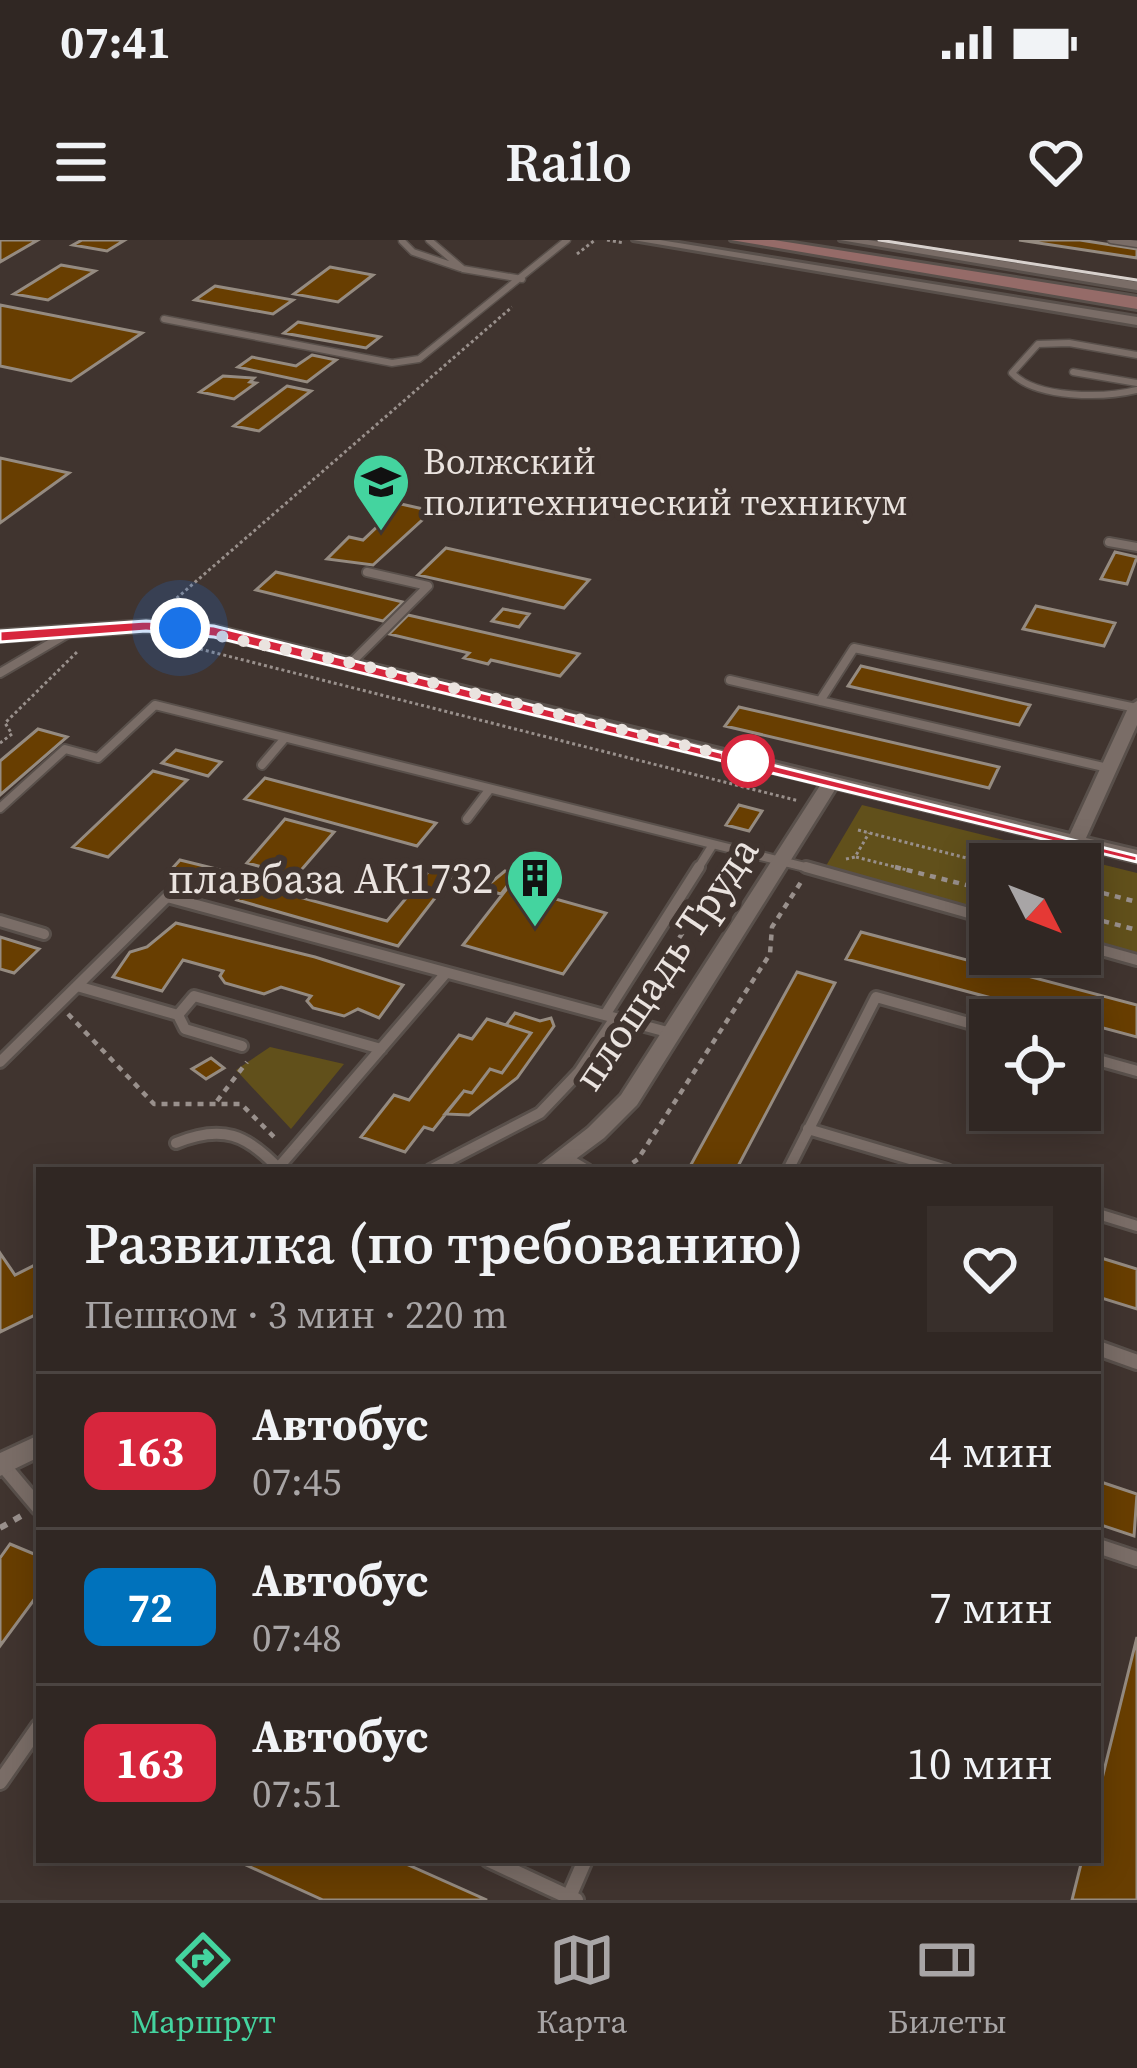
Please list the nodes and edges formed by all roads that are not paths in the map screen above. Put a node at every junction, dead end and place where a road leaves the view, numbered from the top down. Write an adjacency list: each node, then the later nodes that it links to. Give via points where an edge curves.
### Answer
1 (429, 240): 11 (lane)
2 (567, 240): 12 (lane)
3 (639, 240): 16 (street)
4 (740, 240): 14 (street)
5 (787, 240): 14 (street)
6 (846, 240): 9 (street)
7 (1111, 240): 10 (lane)
8 (402, 241): 11 (lane, via 428,259)
9 (873, 242): 13 (street)
10 (1137, 244)
11 (464, 268): 12 (lane)
12 (522, 279): 15 (lane, via 419,359 392,364)
13 (1137, 286)
14 (1137, 299)
15 (164, 319)
16 (1137, 321)
17 (1137, 355): 19 (lane, via 1038,344 1012,373 1022,384 1109,397)
18 (1072, 372): 19 (lane)
19 (1137, 387)
20 (1109, 542): 21 (lane)
21 (1137, 547)
22 (367, 572): 25 (lane, via 428,586)
23 (71, 631): 24 (street); 25 (street, via 214,631); 26 (lane)
24 (0, 636)
25 (352, 663): 33 (street)
26 (0, 673)
27 (730, 680): 28 (lane)
28 (820, 701): 29 (lane, via 854,648); 32 (lane)
29 (1137, 707): 32 (street)
30 (285, 738): 31 (lane); 34 (lane); 35 (lane, via 155,706 98,758 65,749)
31 (262, 765)
32 (1108, 768): 37 (street)
33 (832, 782): 37 (street); 40 (street, площадь Труда)
34 (489, 790): 36 (lane); 38 (lane)
35 (0, 808)
36 (466, 819)
37 (1076, 841): 39 (street)
38 (712, 846): 40 (lane); 49 (lane)
39 (1137, 856)
40 (779, 863): 41 (lane); 51 (street, площадь Труда)
41 (969, 913)
42 (0, 921): 43 (lane)
43 (44, 934)
44 (1101, 950): 45 (lane)
45 (1137, 959)
46 (446, 973): 47 (lane, via 167,898); 49 (lane); 53 (lane)
47 (77, 986): 48 (lane); 55 (lane)
48 (178, 1015): 52 (lane, via 184,1029); 53 (lane, via 194,996)
49 (615, 1018): 51 (lane); 62 (lane, via 540,1113)
50 (969, 1023): 57 (lane, via 876,997)
51 (671, 1033): 59 (street, площадь Труда, via 629,1100)
52 (242, 1046)
53 (381, 1049): 61 (lane)
54 (1101, 1061): 56 (lane)
55 (0, 1062)
56 (1137, 1071)
57 (808, 1129): 63 (lane); 64 (lane)
58 (176, 1143): 60 (lane, via 208,1128 253,1138)
59 (555, 1164)
60 (277, 1167)
61 (280, 1167)
62 (436, 1167)
63 (789, 1167)
64 (937, 1167)
65 (1101, 1215): 66 (lane)
66 (1137, 1226)
67 (1101, 1349): 68 (lane)
68 (1137, 1362)
69 (36, 1446): 70 (street)
70 (1, 1465): 71 (lane)
71 (36, 1505)
72 (1101, 1547): 73 (lane)
73 (1137, 1559)
74 (36, 1730): 75 (lane)
75 (0, 1782)
76 (496, 1863): 78 (lane)
77 (584, 1863): 78 (lane)
78 (572, 1898)

